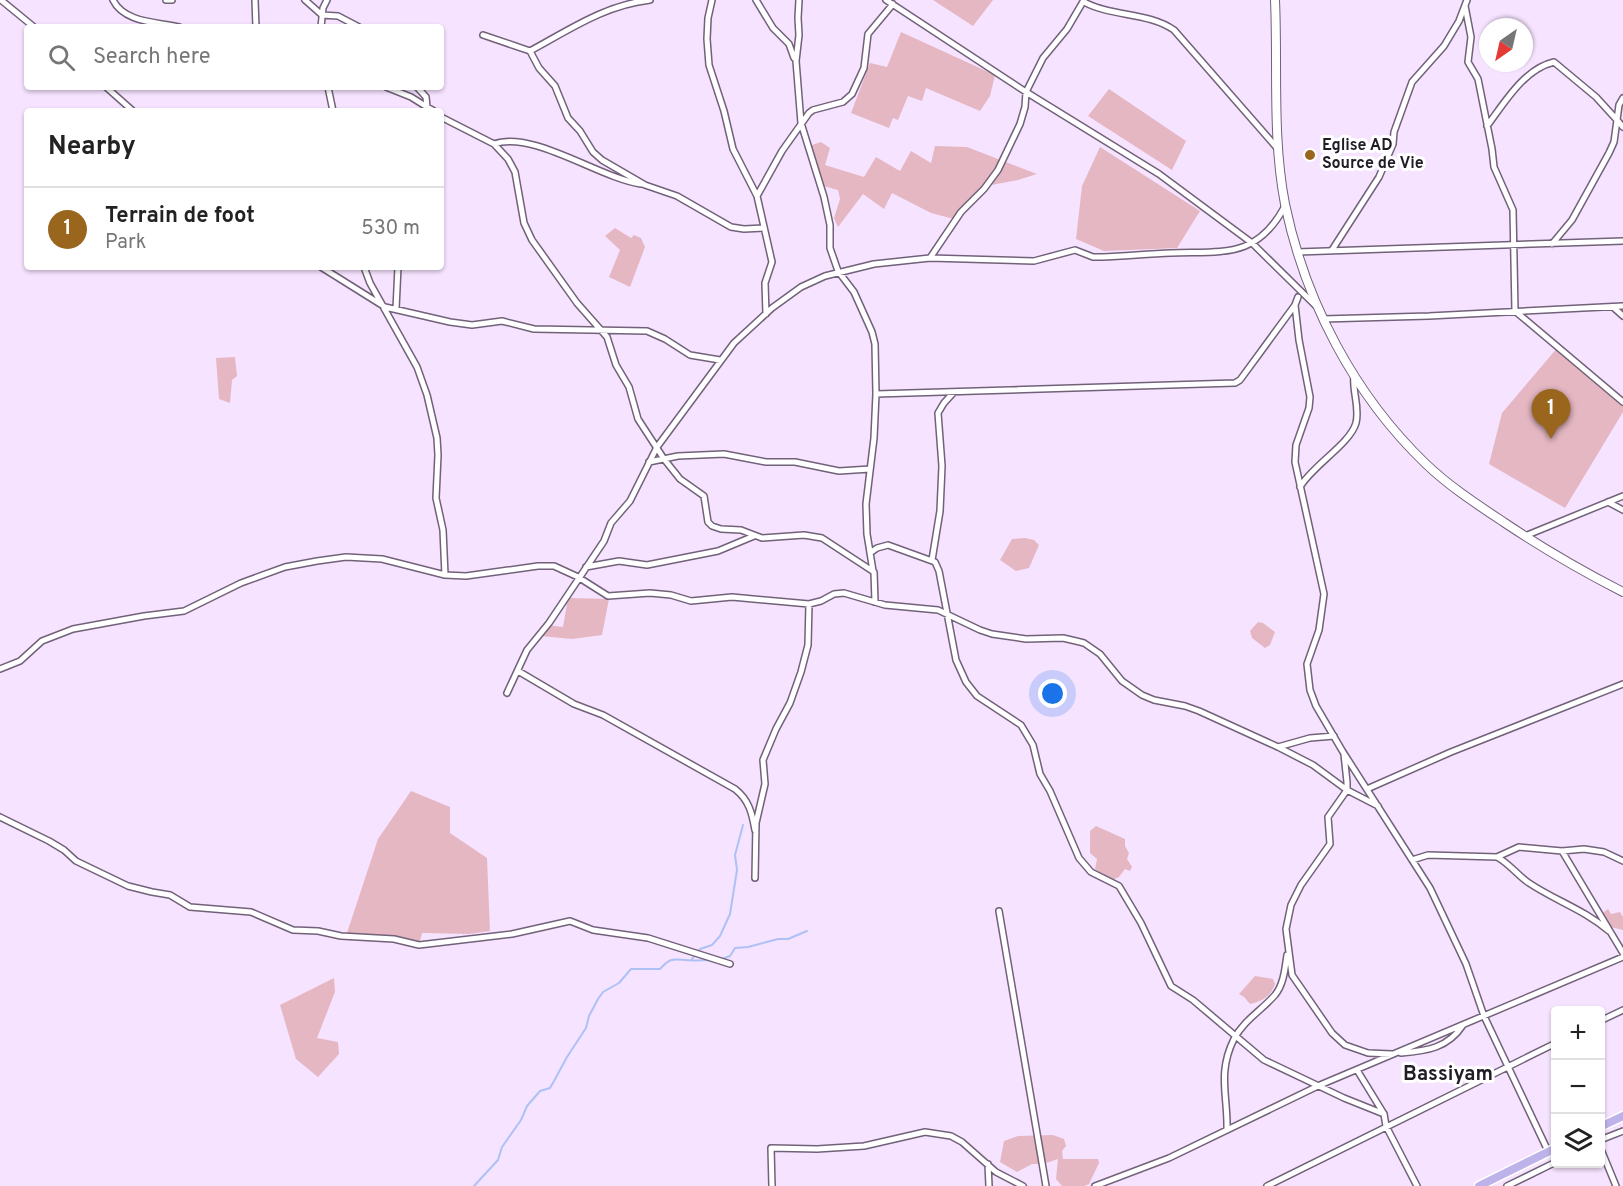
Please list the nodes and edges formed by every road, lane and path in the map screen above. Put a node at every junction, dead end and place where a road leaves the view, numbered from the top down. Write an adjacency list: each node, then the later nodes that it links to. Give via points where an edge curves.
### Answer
1 (2, 0): 18 (street)
2 (113, 0): 19 (street, via 134,18)
3 (166, 0): 4 (street)
4 (172, 0)
5 (255, 0): 20 (street)
6 (305, 0): 17 (street)
7 (327, 0): 17 (street)
8 (650, 0): 24 (street, via 591,17)
9 (712, 0): 44 (street, via 706,39 709,65 734,149)
10 (756, 0): 25 (street, via 773,28 789,44)
11 (799, 0): 25 (street)
12 (886, 0): 16 (street)
13 (1275, 0): 42 (main road)
14 (1084, 1): 30 (street, via 1043,58); 42 (street, via 1104,10 1156,21 1174,30)
15 (1466, 3): 39 (street, via 1471,37 1468,62 1478,79); 51 (street, via 1444,46 1412,82 1379,177)
16 (892, 4): 30 (street); 38 (street, via 868,34 864,68 852,94 843,102 813,110)
17 (322, 15): 21 (street); 22 (street, via 338,16)
18 (30, 24)
19 (164, 24)
20 (256, 24)
21 (321, 24)
22 (353, 24)
23 (483, 35): 24 (street)
24 (530, 51): 43 (street, via 555,86 568,118 593,152)
25 (796, 62): 38 (street)
26 (110, 90): 32 (street)
27 (329, 90): 33 (street)
28 (394, 90): 34 (street)
29 (420, 90): 35 (street, via 426,97)
30 (1026, 92): 48 (street, via 1159,174); 53 (street, via 1020,124 998,170 961,212)
31 (1623, 98): 37 (street)
32 (130, 108)
33 (332, 108)
34 (426, 108)
35 (427, 108)
36 (444, 119): 41 (street)
37 (1617, 120): 39 (street, via 1554,62 1537,68 1523,81); 40 (street); 49 (street, via 1609,153 1572,220)
38 (801, 123): 44 (street); 57 (street, via 824,197 830,248)
39 (1487, 126): 50 (street, via 1494,167 1513,210)
40 (1623, 127)
41 (494, 144): 43 (street, via 507,141 545,148 609,176); 69 (street, via 515,172 524,223 532,240 577,303)
42 (1278, 150): 45 (main road)
43 (645, 185): 46 (street, via 677,196 731,227)
44 (757, 196): 46 (street)
45 (1286, 204): 48 (street, via 1275,224); 52 (main road)
46 (764, 228): 66 (street, via 771,262 765,283)
47 (1623, 242): 49 (street)
48 (1252, 243): 53 (street, via 1215,253 1096,257 1075,250 1034,261); 63 (street)
49 (1552, 244): 50 (street)
50 (1513, 245): 51 (street); 65 (street)
51 (1332, 250): 52 (street)
52 (1297, 252): 63 (main road)
53 (930, 258): 57 (street)
54 (326, 270): 61 (street)
55 (365, 270): 61 (street)
56 (398, 270): 64 (street)
57 (838, 271): 66 (street, via 801,288); 73 (street, via 854,292 872,332)
58 (1298, 297): 59 (street)
59 (1295, 305): 72 (street, via 1235,383); 79 (street, via 1300,356 1310,397 1296,446)
60 (1623, 306): 62 (street)
61 (385, 307): 64 (street); 89 (street, via 417,367 430,408 438,446 436,498 443,530)
62 (1612, 307): 65 (street); 67 (street)
63 (1318, 308): 68 (main road)
64 (396, 309): 69 (street, via 457,324 502,321 534,329)
65 (1515, 311): 68 (street); 74 (street)
66 (766, 314): 70 (street)
67 (1623, 316)
68 (1323, 319): 71 (main road)
69 (603, 331): 70 (street, via 647,331 690,355); 75 (street, via 629,387 638,419)
70 (720, 360): 75 (street)
71 (1354, 374): 79 (street, via 1354,427); 84 (main road, via 1391,426 1426,464 1453,488)
72 (954, 392): 73 (street); 86 (street, via 938,414 942,466)
73 (876, 394): 78 (street)
74 (1623, 402)
75 (657, 447): 76 (street); 77 (street)
76 (664, 459): 77 (street); 78 (street, via 724,454 839,471); 83 (street, via 680,479 704,496 712,526)
77 (649, 462): 87 (street, via 630,501 611,523)
78 (870, 469): 85 (street, via 866,504)
79 (1300, 488): 99 (street, via 1324,594 1319,630 1308,657 1307,680 1316,706)
80 (1623, 496): 81 (street)
81 (1608, 502): 82 (street); 84 (street)
82 (1623, 510)
83 (754, 536): 87 (street, via 718,551 655,563 619,561); 88 (street, via 822,537)
84 (1524, 536): 91 (main road)
85 (870, 553): 86 (street, via 888,545); 88 (street)
86 (932, 560): 94 (street, via 939,571)
87 (586, 567): 90 (street)
88 (874, 572): 92 (street)
89 (445, 574): 90 (street, via 486,574 554,566); 95 (street, via 382,559 346,557 285,567 184,611 73,629 42,641 20,661)
90 (578, 577): 93 (street, via 614,597 650,593 691,601 732,597); 96 (street, via 527,650)
91 (1623, 592)
92 (875, 602): 93 (street, via 844,593); 94 (street)
93 (809, 604): 106 (street, via 806,654 790,703 765,752 765,784)
94 (946, 613): 100 (street, via 992,634 1084,643 1142,695 1199,711); 121 (street, via 963,676 977,696 1014,719 1026,733 1035,750 1040,774 1079,858 1090,872 1122,891 1142,923 1171,986)
95 (0, 669)
96 (518, 671): 98 (street); 106 (street, via 735,789 748,804)
97 (1623, 684): 102 (street)
98 (507, 693)
99 (1334, 736): 100 (street); 101 (street)
100 (1278, 747): 103 (street, via 1313,765)
101 (1344, 752): 102 (street); 103 (street)
102 (1367, 789): 104 (street)
103 (1347, 790): 104 (street); 114 (street, via 1328,817 1330,844 1291,905 1286,929)
104 (1379, 806): 109 (street)
105 (0, 817): 116 (street, via 128,886 170,894 190,907 251,912 293,930 394,939 419,945 512,934 570,921 593,930 648,938)
106 (755, 830): 111 (street)
107 (1562, 851): 108 (street, via 1519,848); 110 (street, via 1604,852); 113 (street)
108 (1497, 857): 109 (street, via 1428,855); 113 (street, via 1531,885 1593,917)
109 (1412, 860): 118 (street, via 1447,921)
110 (1623, 861)
111 (755, 878)
112 (999, 911): 142 (street)
113 (1610, 931): 115 (street)
114 (1288, 950): 121 (street, via 1276,994 1256,1011); 123 (street, via 1292,975 1332,1033 1358,1051)
115 (1623, 955): 118 (street)
116 (730, 964)
117 (1623, 1010): 119 (street)
118 (1484, 1016): 120 (street); 124 (street)
119 (1605, 1019)
120 (1463, 1025): 123 (street); 123 (street, via 1443,1045)
121 (1235, 1038): 126 (street, via 1268,1062); 131 (street, via 1224,1071)
122 (1551, 1046): 124 (street)
123 (1394, 1054): 125 (street)
124 (1510, 1067): 130 (street); 134 (street)
125 (1357, 1070): 126 (street); 127 (street)
126 (1320, 1085): 127 (street); 131 (street)
127 (1384, 1113): 130 (street)
128 (1623, 1116): 129 (main road)
129 (1605, 1125)
130 (1386, 1126): 144 (street); 145 (street)
131 (1227, 1130): 143 (street, via 1169,1158)
132 (1623, 1131): 133 (street)
133 (1605, 1138)
134 (1551, 1148)
135 (1551, 1150): 146 (main road)
136 (1605, 1159): 148 (street)
137 (988, 1164): 139 (street, via 951,1136 925,1132 864,1146 771,1148); 140 (street); 141 (street)
138 (1551, 1164): 147 (street)
139 (772, 1186)
140 (989, 1186)
141 (1023, 1186)
142 (1046, 1186)
143 (1095, 1186)
144 (1266, 1186)
145 (1417, 1186)
146 (1479, 1186)
147 (1507, 1186)
148 (1616, 1186)

